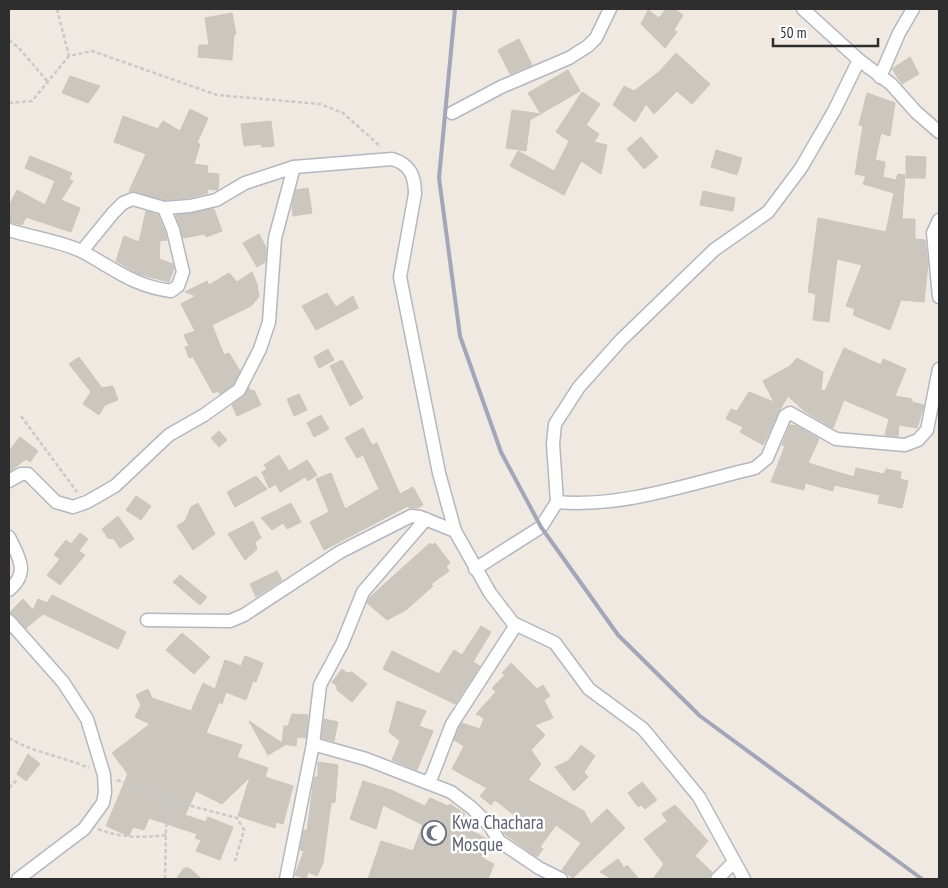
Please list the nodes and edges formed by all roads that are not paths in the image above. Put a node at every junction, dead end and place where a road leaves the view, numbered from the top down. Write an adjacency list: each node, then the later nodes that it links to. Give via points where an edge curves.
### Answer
1 (610, 9): 6 (street, via 596,38 588,46 569,58 501,86)
2 (803, 9): 4 (street)
3 (914, 9): 5 (street, via 899,32)
4 (859, 60): 5 (street); 16 (street, via 801,168 768,212 714,250 579,387 555,424 553,444)
5 (880, 77): 7 (street)
6 (452, 113)
7 (939, 132)
8 (294, 167): 9 (street, via 246,183 216,200); 15 (street, via 275,238 269,322 260,349 239,390 169,435 115,486 87,502 73,507 56,502 28,474); 18 (street, via 392,159 402,162 410,170 415,182 413,206 400,277 439,473)
9 (164, 208): 12 (street, via 133,199 124,203); 12 (street, via 183,272 178,286 171,291 118,274)
10 (939, 220): 13 (street, via 933,233)
11 (9, 230): 12 (street)
12 (82, 251)
13 (939, 297)
14 (939, 370): 16 (street, via 927,430 918,440 905,445 836,439 790,413 785,416 767,458 755,468 656,494)
15 (9, 481)
16 (557, 502): 20 (street, via 541,527)
17 (426, 519): 18 (street); 22 (street, via 411,516 373,534 230,621); 25 (street, via 364,592 320,685)
18 (455, 531): 20 (street)
19 (9, 537): 21 (street, via 20,562 21,573)
20 (475, 569): 24 (street, via 500,609)
21 (9, 590)
22 (147, 620)
23 (9, 621): 28 (street, via 74,698 87,719 104,775 105,792 88,825)
24 (516, 625): 26 (street, via 452,724); 27 (street, via 555,643 589,689 642,728 699,797)
25 (313, 744): 26 (street, via 366,759); 29 (street)
26 (427, 782): 30 (street, via 451,792 490,826 499,841)
27 (733, 863): 31 (street); 32 (street)
28 (18, 879)
29 (286, 879)
30 (561, 879)
31 (717, 879)
32 (744, 879)

